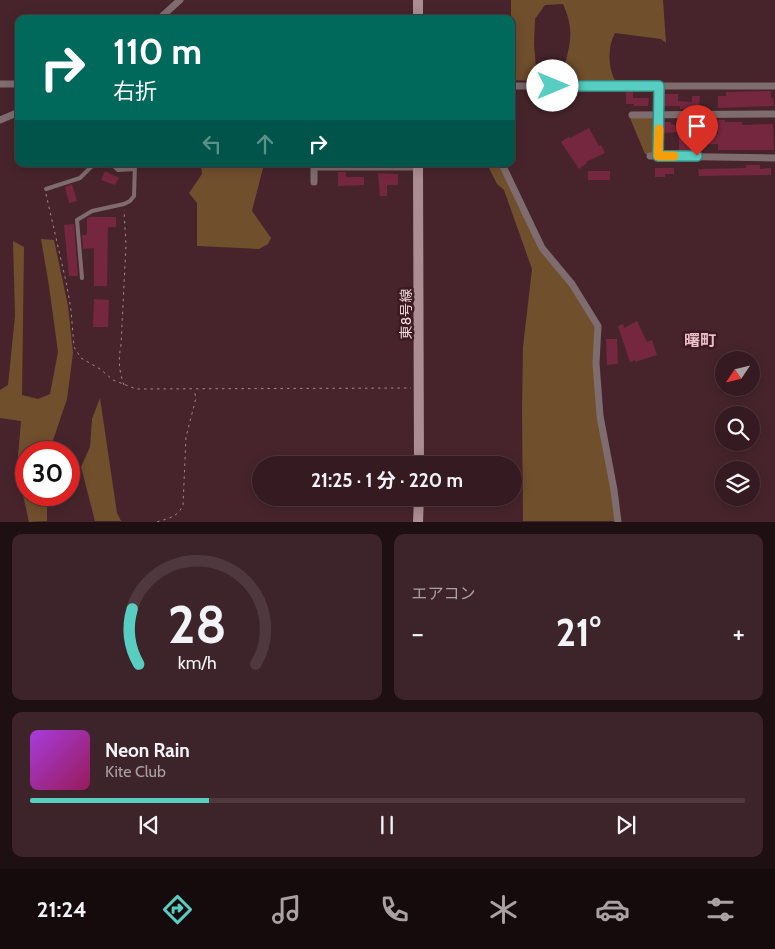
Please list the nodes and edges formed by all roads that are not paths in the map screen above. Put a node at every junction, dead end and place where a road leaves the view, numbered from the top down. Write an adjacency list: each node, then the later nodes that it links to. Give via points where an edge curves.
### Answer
1 (180, 0): 3 (street)
2 (418, 0): 4 (street)
3 (163, 15)
4 (418, 15)
5 (0, 84): 6 (street)
6 (15, 84)
7 (515, 86): 8 (street)
8 (659, 86): 9 (street); 13 (street)
9 (775, 86)
10 (15, 114): 14 (street)
11 (775, 114): 13 (street)
12 (632, 115): 13 (street)
13 (659, 115): 16 (street)
14 (0, 120)
15 (650, 156): 16 (street)
16 (658, 156): 17 (street)
17 (775, 158)
18 (91, 167): 25 (lane, via 80,178)
19 (115, 167): 23 (lane, via 118,170)
20 (314, 167): 24 (street)
21 (418, 167): 27 (street, 東8号線)
22 (503, 167): 30 (street, via 542,248 572,284 598,326 596,363 600,416)
23 (135, 169): 26 (lane, via 134,196 130,201 92,211 77,220)
24 (314, 182)
25 (46, 189)
26 (82, 278)
27 (419, 456)
28 (419, 506): 29 (street)
29 (418, 522)
30 (618, 522)

